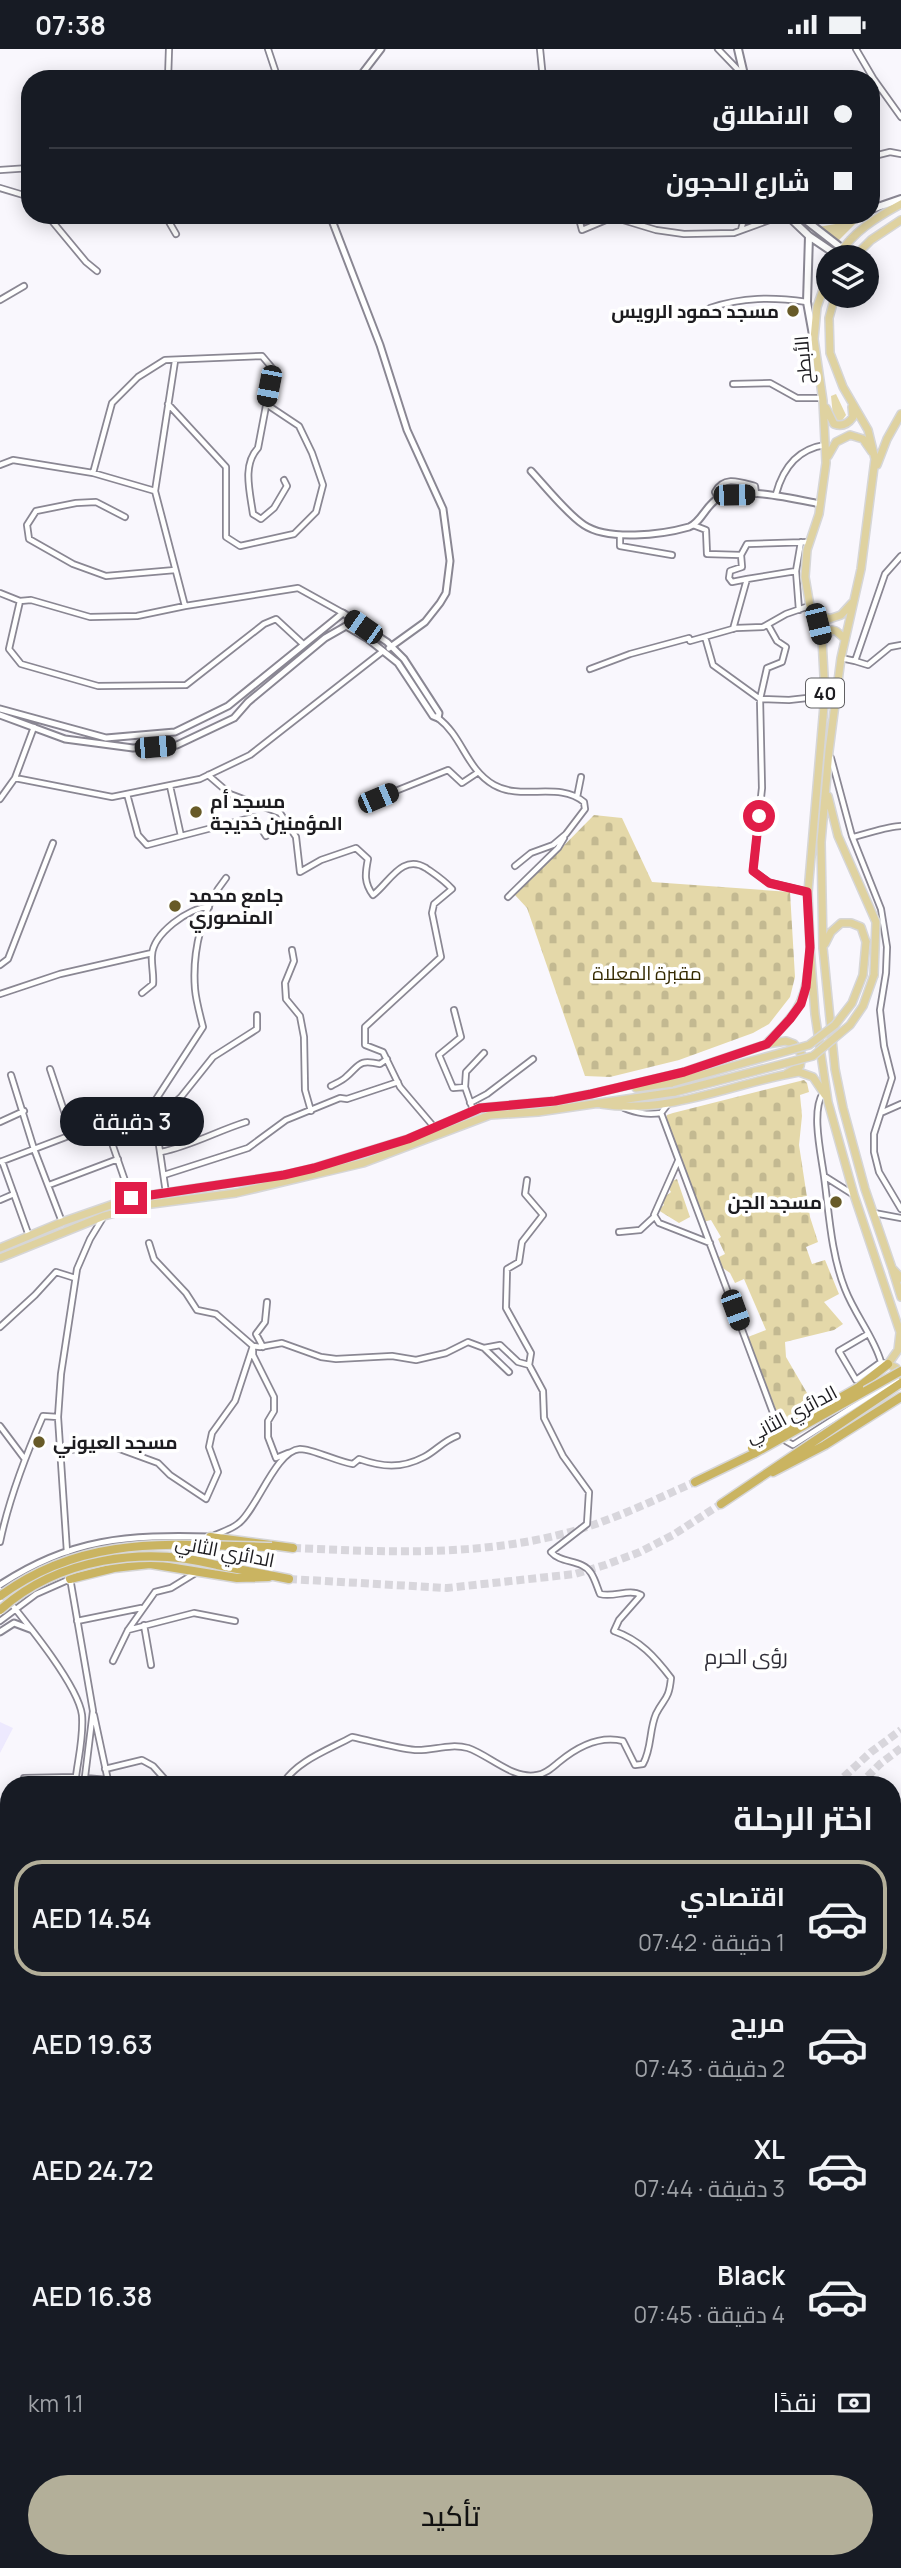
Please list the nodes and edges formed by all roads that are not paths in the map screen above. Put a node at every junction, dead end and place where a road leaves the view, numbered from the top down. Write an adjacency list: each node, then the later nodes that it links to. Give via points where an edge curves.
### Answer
1 (169, 49): 8 (street)
2 (268, 49): 9 (street)
3 (381, 49): 10 (street)
4 (540, 49): 11 (street)
5 (718, 49): 12 (street)
6 (738, 49): 13 (main road)
7 (856, 49): 14 (street)
8 (168, 70)
9 (275, 70)
10 (365, 70)
11 (541, 70)
12 (738, 70)
13 (743, 70)
14 (868, 70)
15 (880, 88): 16 (street)
16 (901, 117)
17 (880, 154): 18 (street)
18 (901, 154)
19 (21, 169): 20 (street)
20 (0, 170)
21 (0, 188): 22 (street)
22 (21, 194)
23 (901, 202): 24 (main road); 25 (main road)
24 (880, 207)
25 (880, 215)
26 (901, 221): 44 (main road)
27 (54, 224): 45 (street)
28 (170, 224): 39 (street)
29 (333, 224): 99 (street, via 407,430 443,509 450,561 446,593 425,622)
30 (580, 224): 31 (street, via 582,230)
31 (596, 224)
32 (636, 224): 38 (street, via 684,233)
33 (743, 224): 38 (street)
34 (759, 224): 38 (street)
35 (795, 224): 40 (main road)
36 (808, 224): 42 (main road)
37 (867, 224): 43 (main road)
38 (741, 230)
39 (176, 234)
40 (809, 236): 41 (main road); 48 (main road)
41 (823, 245)
42 (829, 245)
43 (848, 245)
44 (866, 245)
45 (97, 271)
46 (24, 286): 47 (street)
47 (0, 300)
48 (807, 302): 49 (street, via 736,299); 52 (main road)
49 (710, 307)
50 (817, 308): 52 (main road, الأبطح / 40)
51 (832, 308): 55 (main road, الأبطح, via 830,353)
52 (814, 339): 56 (main road, الأبطح / 40)
53 (175, 361): 57 (street); 58 (street, via 262,356 272,369); 65 (street, via 165,360 138,377 112,403)
54 (733, 384): 56 (street, via 765,382 797,398)
55 (850, 399): 56 (main road, via 853,417 839,426); 61 (main road, الأبطح, via 868,430)
56 (823, 400): 60 (main road, الأبطح / 40)
57 (169, 404): 58 (street, via 226,467 226,537 240,546 294,534 316,512 323,485 299,426); 68 (street)
58 (266, 404): 67 (street, via 258,448 248,467 253,514 261,519 274,508 287,486)
59 (901, 414): 66 (main road)
60 (826, 445): 62 (main road, 40); 69 (street, via 815,446 791,461)
61 (875, 459): 62 (main road, via 863,439 850,435 836,442); 66 (main road, الأبطح)
62 (826, 463): 72 (main road, 40)
63 (0, 465): 65 (street, via 13,460)
64 (531, 471): 75 (street, via 582,524)
65 (93, 473): 68 (street)
66 (874, 476): 84 (main road)
67 (284, 480)
68 (155, 491): 80 (street)
69 (775, 494): 70 (street); 72 (street)
70 (757, 495): 71 (street); 71 (street, via 755,486 730,480 719,485)
71 (718, 498): 74 (street)
72 (820, 504): 76 (main road, 40)
73 (125, 517): 80 (street, via 96,502 44,509 36,511 27,525 29,539 106,576)
74 (693, 525): 75 (street); 78 (street, via 706,530 707,554)
75 (620, 535): 77 (street, via 620,547)
76 (805, 542): 78 (street, via 747,544); 81 (street); 87 (main road, 40, via 805,577)
77 (672, 555)
78 (741, 555): 82 (street, via 742,567 730,571 729,578 732,582)
79 (901, 556): 102 (street, via 885,575)
80 (175, 570): 86 (street)
81 (796, 571): 82 (street); 88 (street)
82 (747, 579): 93 (street)
83 (0, 593): 85 (street)
84 (856, 595): 87 (main road, via 850,606 829,619); 95 (main road)
85 (20, 601): 86 (street, via 90,617 137,616); 97 (street, via 9,649 21,664 98,686 186,685 276,619)
86 (185, 606): 89 (street, via 298,588)
87 (812, 608): 88 (street); 96 (main road, 40)
88 (799, 610): 91 (street)
89 (343, 613): 90 (street); 99 (street)
90 (336, 619): 92 (street); 97 (street)
91 (768, 625): 93 (street); 105 (street, via 786,647 782,662 767,668)
92 (346, 626): 100 (street); 109 (street, via 325,638 234,718 177,745 133,748 65,739)
93 (733, 629): 94 (street)
94 (705, 637): 103 (street); 105 (street, via 713,665)
95 (845, 638): 96 (main road, via 832,630); 101 (main road)
96 (822, 639): 104 (main road, 40)
97 (303, 644): 106 (street, via 228,706 175,731 106,738)
98 (901, 645): 102 (street, via 890,647 868,665)
99 (391, 647): 100 (street); 108 (street, via 404,659)
100 (383, 651): 108 (street, via 398,663 433,716); 112 (street, via 250,755)
101 (841, 658): 102 (street); 110 (main road)
102 (855, 661)
103 (590, 669)
104 (825, 696): 105 (street); 129 (main road, 40)
105 (760, 699): 129 (street, via 762,788 753,871 769,883)
106 (0, 709)
107 (0, 715): 109 (street)
108 (439, 718): 111 (street, via 459,740)
109 (34, 727): 114 (street)
110 (829, 751): 116 (main road); 125 (street)
111 (477, 773): 118 (street, via 496,787 524,794 565,792); 120 (street, via 462,783 448,770 378,798)
112 (208, 775): 115 (street); 143 (street, via 230,794 280,813 296,837 300,872 356,848 368,859 365,876 373,895 410,863 419,864 452,889 434,904 432,913 441,957 365,1027 365,1045 383,1052)
113 (581, 776): 118 (street)
114 (15, 778): 117 (street, via 112,797); 119 (street)
115 (170, 786): 117 (street); 123 (street)
116 (826, 786): 133 (main road, via 821,842); 152 (main road, bridge, via 838,836 876,922 874,975 850,1025 813,1056 675,1092)
117 (127, 794): 123 (street, via 138,835 147,845)
118 (577, 797): 122 (street, via 585,809)
119 (0, 799)
120 (372, 806)
121 (901, 826): 125 (street)
122 (566, 834): 127 (street); 130 (street, via 558,848)
123 (181, 836): 124 (street, via 254,817)
124 (266, 836)
125 (853, 837): 163 (street, via 881,909 887,947 880,1010 892,1078)
126 (53, 843): 136 (street, via 8,959)
127 (515, 866)
128 (226, 879): 131 (street)
129 (807, 892): 132 (main road, 40)
130 (508, 897)
131 (209, 907): 135 (street, via 186,912); 155 (street, via 196,954 195,989 203,1027)
132 (810, 947): 141 (main road, via 801,1004); 153 (main road, 40, via 814,1014)
133 (823, 948): 152 (main road, bridge, via 841,923 861,927 866,942 863,975 852,1003 835,1025 809,1045 672,1083); 185 (main road, via 835,1069)
134 (292, 950): 160 (street, via 286,999 300,1016 305,1090)
135 (152, 953): 137 (street); 138 (street, via 153,983)
136 (0, 965)
137 (0, 993)
138 (142, 993)
139 (454, 1010): 150 (street, via 461,1037 439,1055 453,1088)
140 (257, 1015): 164 (street, via 257,1029 212,1057 181,1097)
141 (767, 1044): 146 (main road, via 786,1041 802,1055 800,1066); 152 (main road)
142 (484, 1053): 150 (street, via 466,1072)
143 (387, 1059): 148 (street); 149 (street, via 354,1066 346,1078)
144 (533, 1059): 154 (street)
145 (50, 1069): 169 (street)
146 (786, 1074): 151 (main road, via 808,1073); 156 (main road)
147 (11, 1075): 159 (street)
148 (398, 1082): 160 (street); 168 (street)
149 (331, 1086)
150 (466, 1087): 154 (street)
151 (824, 1092): 153 (main road); 176 (street, via 818,1101)
152 (592, 1099): 158 (main road); 161 (main road); 186 (main road, via 538,1112 490,1115 363,1163 236,1193 144,1205)
153 (828, 1102): 181 (main road, 40)
154 (470, 1103): 161 (street)
155 (153, 1104): 164 (street); 167 (street)
156 (668, 1104): 158 (main road); 162 (street)
157 (901, 1104): 163 (street)
158 (623, 1108): 162 (street, via 639,1114)
159 (24, 1111): 165 (street); 170 (street)
160 (311, 1111): 175 (street, via 286,1120 248,1148)
161 (473, 1111): 168 (main road)
162 (661, 1113): 173 (street)
163 (882, 1113): 184 (street, via 874,1134 874,1151 879,1172)
164 (156, 1119): 171 (street)
165 (0, 1122)
166 (246, 1122): 171 (street)
167 (105, 1123): 169 (street); 172 (street)
168 (434, 1128): 179 (main road, via 314,1168)
169 (72, 1135): 170 (street)
170 (34, 1149): 174 (street); 178 (street)
171 (161, 1152): 175 (street)
172 (118, 1159): 178 (street); 182 (street)
173 (679, 1161): 187 (street); 193 (street)
174 (1, 1162): 180 (street)
175 (164, 1175): 179 (street)
176 (824, 1176): 181 (street); 202 (street, via 843,1286)
177 (527, 1180): 208 (street, via 525,1194 543,1215 522,1242 519,1262 507,1269 505,1302 531,1353)
178 (49, 1185): 189 (street)
179 (166, 1193): 182 (main road)
180 (14, 1194): 183 (street); 191 (street)
181 (854, 1195): 203 (main road, 40)
182 (131, 1198): 189 (main road)
183 (0, 1200)
184 (901, 1209)
185 (873, 1213): 188 (street); 196 (main road)
186 (104, 1216): 195 (main road); 197 (street)
187 (655, 1216): 190 (street, via 640,1230); 193 (street, via 659,1223)
188 (901, 1217)
189 (62, 1222): 191 (main road)
190 (619, 1231)
191 (29, 1236): 194 (main road)
192 (149, 1243): 204 (street, via 155,1259 197,1310 216,1314)
193 (710, 1243): 210 (street, via 786,1441 793,1445)
194 (0, 1248)
195 (0, 1258)
196 (892, 1268): 198 (main road); 199 (main road)
197 (75, 1278): 201 (street, via 56,1272); 213 (street)
198 (901, 1278)
199 (901, 1297)
200 (267, 1303): 205 (street, via 265,1322 256,1334)
201 (0, 1327)
202 (868, 1334): 207 (street); 207 (street, via 839,1351 856,1380)
203 (901, 1334): 207 (main road, via 898,1350)
204 (253, 1346): 205 (street); 217 (street, via 236,1401 212,1433 209,1447 218,1472 206,1499 158,1462 117,1448); 218 (street, via 274,1397 268,1437 276,1458)
205 (263, 1347): 206 (street, via 282,1343 336,1359 392,1356 416,1360 468,1342)
206 (485, 1348): 208 (street, via 499,1345 518,1362); 209 (street)
207 (884, 1363): 210 (main road); 216 (highway, bridge, via 859,1387)
208 (529, 1365): 256 (street, via 543,1391 544,1417 589,1492 587,1524 551,1552 590,1570 600,1594 635,1591 641,1595 614,1631 646,1649 671,1678 643,1764 635,1765 623,1741 602,1739 574,1750)
209 (509, 1372)
210 (901, 1374): 216 (highway, الدائري الثاني, bridge)
211 (901, 1383): 220 (highway, الدائري الثاني)
212 (901, 1397): 220 (highway)
213 (58, 1417): 217 (street); 219 (street, via 43,1416)
214 (0, 1426): 219 (street)
215 (457, 1436): 218 (street, via 425,1457 395,1467 359,1459 353,1464 341,1462 301,1449)
216 (753, 1450): 221 (highway, الدائري الثاني)
217 (61, 1451): 229 (street)
218 (290, 1453): 223 (street, via 248,1514)
219 (24, 1458): 226 (street)
220 (787, 1462): 222 (highway, الدائري الثاني)
221 (695, 1482)
222 (721, 1504)
223 (231, 1528): 224 (street); 225 (street)
224 (210, 1537): 225 (highway); 229 (street, via 121,1537)
225 (232, 1539): 227 (highway)
226 (0, 1542)
227 (272, 1547): 228 (highway, الدائري الثاني); 236 (highway, الدائري الثاني, bridge, via 147,1544 104,1550 61,1562)
228 (293, 1548)
229 (67, 1549): 232 (street); 234 (street)
230 (197, 1572): 231 (highway); 232 (highway, via 150,1564); 237 (street, via 155,1592)
231 (269, 1577): 233 (highway, الدائري الثاني); 239 (highway, الدائري الثاني, bridge, via 165,1556 114,1559 45,1580)
232 (70, 1579): 238 (street); 241 (street)
233 (289, 1579)
234 (0, 1584)
235 (0, 1590): 238 (street)
236 (0, 1596)
237 (142, 1607): 241 (street); 245 (street)
238 (15, 1608): 240 (street); 244 (street)
239 (0, 1610)
240 (0, 1621)
241 (77, 1621): 249 (street)
242 (234, 1621): 243 (street, via 194,1613)
243 (144, 1625): 245 (street); 248 (street)
244 (30, 1629): 246 (street, via 14,1623); 251 (street, via 78,1700 82,1742)
245 (128, 1630): 247 (street)
246 (0, 1633)
247 (113, 1661)
248 (151, 1665)
249 (93, 1711): 250 (street); 252 (street)
250 (105, 1769): 253 (street); 254 (street, via 142,1760)
251 (76, 1776)
252 (85, 1776)
253 (107, 1776)
254 (162, 1776)
255 (288, 1776): 257 (street, via 352,1737 416,1750 454,1745)
256 (535, 1776)
257 (535, 1776)

